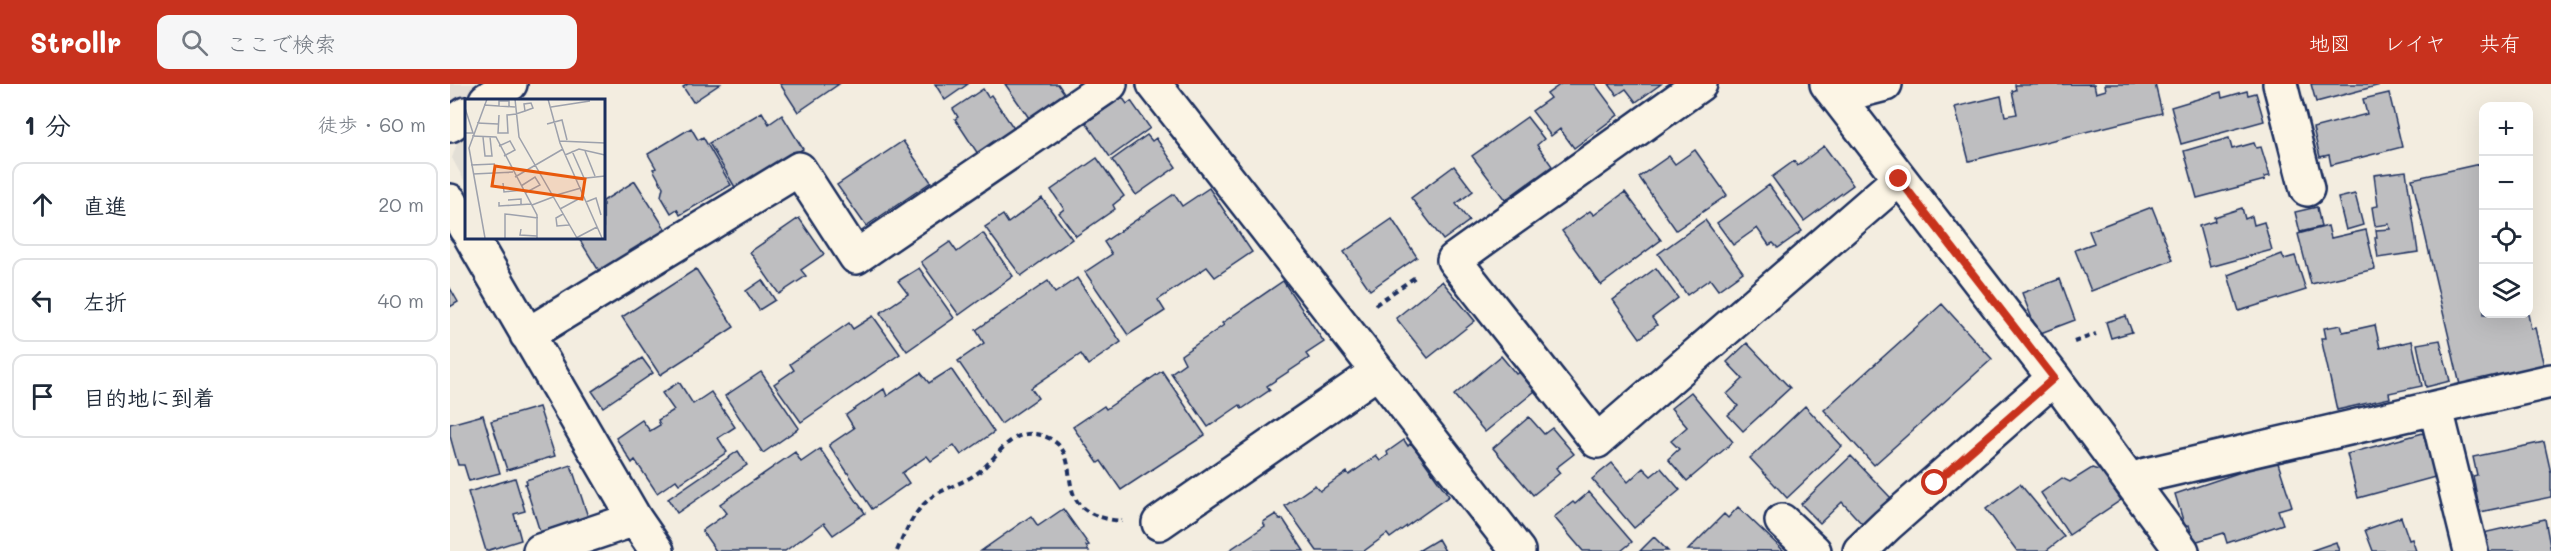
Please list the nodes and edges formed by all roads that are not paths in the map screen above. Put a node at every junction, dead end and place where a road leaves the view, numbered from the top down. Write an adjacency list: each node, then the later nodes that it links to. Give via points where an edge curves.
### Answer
1 (510, 84): 8 (street)
2 (1110, 84): 16 (street, via 856,257 799,169)
3 (1154, 84): 17 (street)
4 (1700, 84): 11 (street, via 1454,260 1597,441)
5 (1885, 84): 7 (street)
6 (2280, 84): 12 (street)
7 (1834, 93): 11 (street)
8 (488, 99)
9 (465, 115): 10 (street)
10 (450, 126)
11 (1899, 179): 18 (street)
12 (2307, 189)
13 (450, 201): 14 (street)
14 (465, 228)
15 (472, 238): 16 (street)
16 (527, 335): 22 (street)
17 (1377, 372): 24 (street); 27 (street)
18 (2054, 378): 21 (street); 29 (street)
19 (2551, 381): 20 (street)
20 (2436, 409): 21 (street); 31 (street)
21 (2131, 481): 30 (street)
22 (635, 519): 25 (street); 26 (street)
23 (1782, 521): 28 (street)
24 (1159, 523)
25 (540, 551)
26 (657, 551)
27 (1518, 551)
28 (1814, 551)
29 (1860, 551)
30 (2181, 551)
31 (2471, 551)

